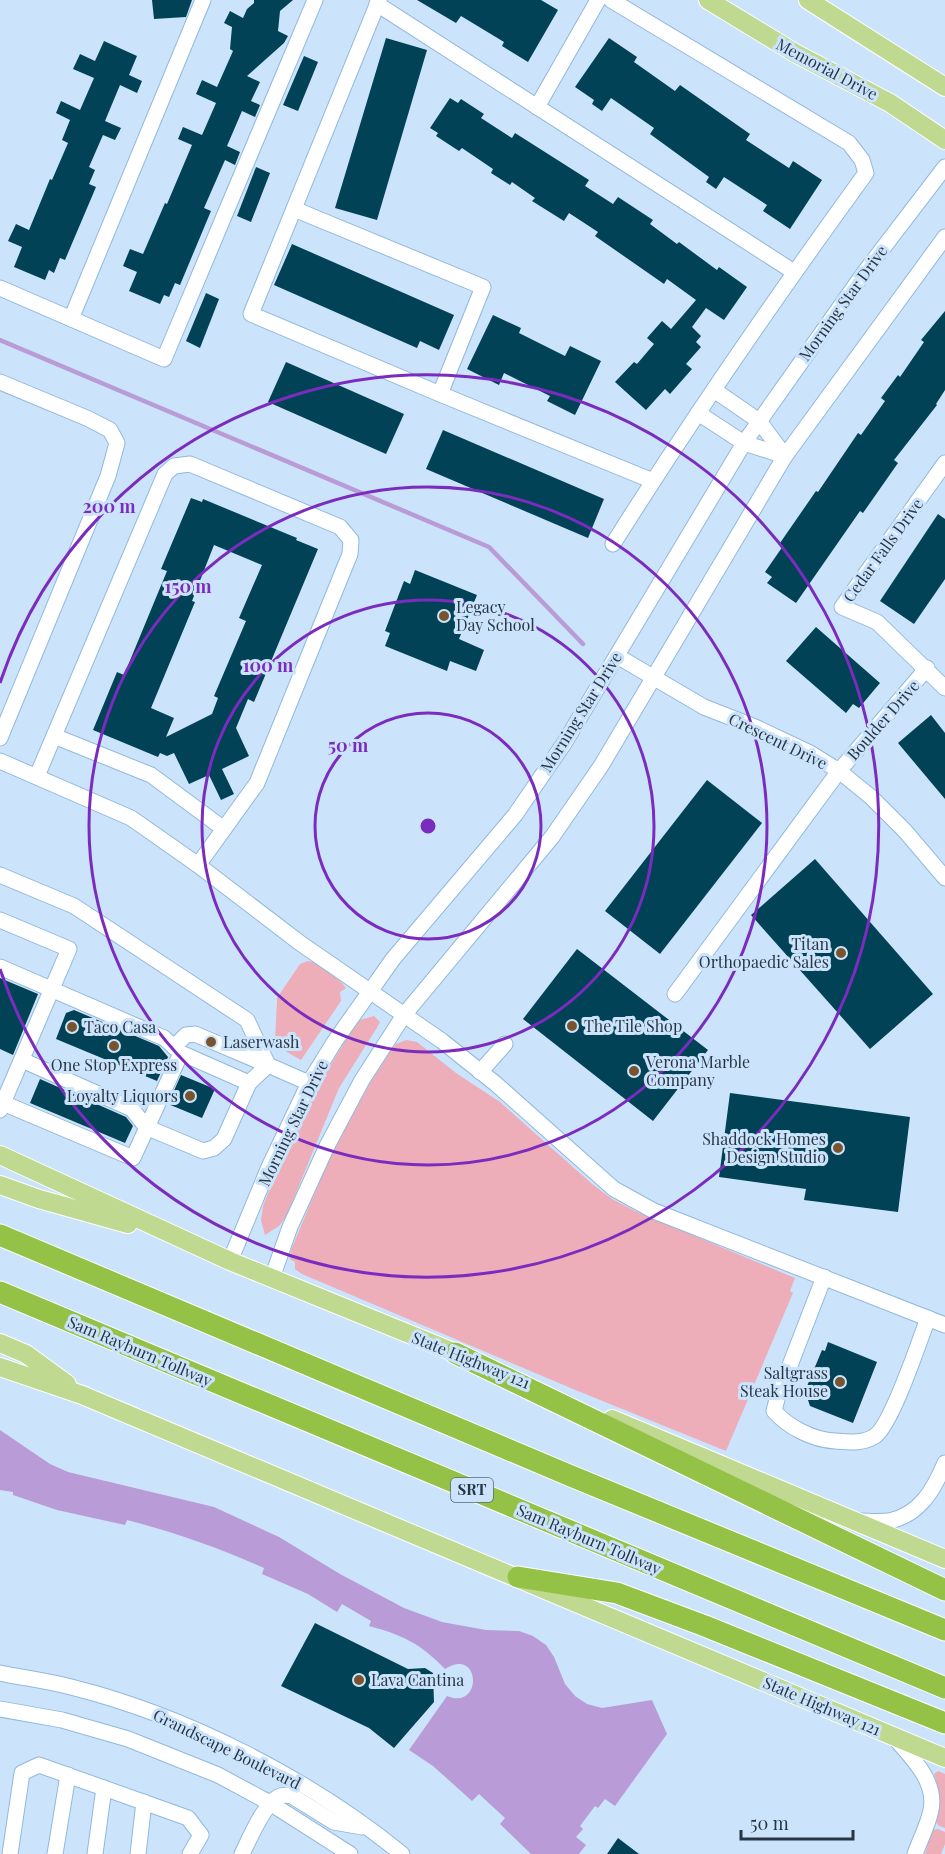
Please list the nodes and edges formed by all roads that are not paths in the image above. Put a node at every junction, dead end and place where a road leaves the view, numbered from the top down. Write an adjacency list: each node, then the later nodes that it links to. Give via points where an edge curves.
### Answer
1 (203, 0): 16 (street)
2 (315, 0): 16 (street, via 164,359)
3 (598, 0): 9 (street)
4 (611, 0): 14 (street, via 849,142 862,160 866,173)
5 (708, 0): 10 (main road, Memorial Drive, via 795,53 890,103)
6 (808, 0): 8 (main road)
7 (378, 2): 9 (street); 12 (street)
8 (945, 87)
9 (537, 107): 14 (street)
10 (945, 140)
11 (945, 167): 21 (street, Morning Star Drive)
12 (294, 209): 19 (street, via 251,314); 19 (street, via 483,287)
13 (945, 237): 23 (street)
14 (794, 272): 18 (street)
15 (0, 288): 16 (street)
16 (71, 319)
17 (1, 386): 33 (street, via 89,419 110,430 117,442 108,476)
18 (714, 390): 20 (street); 21 (street)
19 (440, 394): 25 (street)
20 (698, 413): 22 (street); 25 (street)
21 (759, 421): 22 (street, Morning Star Drive); 23 (street)
22 (744, 443): 23 (street); 28 (street, Morning Star Drive)
23 (785, 456): 30 (street)
24 (945, 463): 26 (street, Cedar Falls Drive)
25 (653, 481): 27 (street)
26 (939, 483): 29 (street, Cedar Falls Drive, via 842,607 877,622)
27 (613, 544)
28 (617, 656): 30 (street, Crescent Drive); 44 (street, Morning Star Drive, via 515,815)
29 (927, 668): 31 (street); 35 (street, Boulder Drive)
30 (652, 678): 35 (street, Crescent Drive, via 704,707 810,753); 46 (street, via 601,766 552,837)
31 (945, 688)
32 (54, 736): 36 (street); 37 (street, via 151,776); 37 (street, via 165,474 174,466 190,464 340,527 351,540 350,554 257,783)
33 (0, 738)
34 (0, 761): 36 (street)
35 (839, 771): 40 (street, Crescent Drive, via 905,831); 45 (street, Boulder Drive)
36 (37, 776): 38 (street, via 131,818)
37 (224, 829): 38 (street)
38 (198, 865): 44 (street, via 300,943)
39 (0, 875): 50 (street, via 74,906 247,1020)
40 (945, 878)
41 (0, 920): 43 (street, via 69,949)
42 (0, 967): 43 (street)
43 (53, 990): 48 (street, via 164,1038); 49 (street)
44 (370, 990): 46 (street); 54 (street, Morning Star Drive)
45 (675, 994)
46 (404, 1015): 51 (street); 63 (street, via 362,1080 327,1146)
47 (505, 1044): 51 (street)
48 (177, 1050): 50 (street, via 186,1035 195,1034); 53 (street); 56 (street)
49 (22, 1059): 52 (street); 56 (street, via 132,1110)
50 (268, 1065): 53 (street); 54 (street)
51 (480, 1072): 62 (street, via 633,1201)
52 (5, 1082): 55 (street)
53 (249, 1083): 56 (street, via 224,1139 214,1148 199,1150)
54 (309, 1083): 61 (street, Morning Star Drive)
55 (2, 1106): 56 (street, via 133,1158)
56 (146, 1127)
57 (0, 1155): 60 (main road, State Highway 121)
58 (0, 1185): 60 (main road)
59 (0, 1235): 76 (highway)
60 (182, 1239): 61 (main road, State Highway 121)
61 (230, 1261): 63 (main road, State Highway 121)
62 (824, 1277): 65 (street); 65 (street, via 774,1411 784,1422 823,1441 865,1441 877,1435 889,1417)
63 (272, 1278): 68 (main road, State Highway 121)
64 (0, 1292): 78 (highway, Sam Rayburn Tollway / SRT)
65 (928, 1318): 66 (street)
66 (945, 1325)
67 (0, 1343): 70 (main road, via 26,1354)
68 (455, 1353): 72 (main road, State Highway 121); 75 (highway)
69 (0, 1367): 70 (main road, State Highway 121)
70 (82, 1395): 74 (main road, State Highway 121)
71 (945, 1463): 72 (street, via 936,1485 917,1509 890,1521)
72 (852, 1521): 73 (main road, State Highway 121)
73 (945, 1559)
74 (518, 1577): 80 (highway, via 617,1593); 81 (main road, State Highway 121)
75 (945, 1590)
76 (945, 1630)
77 (0, 1673): 87 (street, Grandscape Boulevard, via 71,1687 206,1735 300,1783)
78 (945, 1688)
79 (0, 1709): 86 (street, Grandscape Boulevard, via 62,1720 128,1739 218,1775)
80 (945, 1723)
81 (894, 1737): 82 (main road, State Highway 121); 96 (street, via 920,1768 932,1790 932,1809)
82 (945, 1758)
83 (68, 1775): 84 (street); 88 (street, via 39,1765 22,1773); 89 (street)
84 (104, 1788): 85 (street); 90 (street)
85 (144, 1802): 91 (street); 92 (street, via 188,1818 201,1835)
86 (270, 1803): 87 (street, via 277,1797 292,1796 334,1822); 93 (street); 94 (street, Grandscape Boulevard)
87 (370, 1828): 95 (street, Grandscape Boulevard)
88 (10, 1854)
89 (55, 1854)
90 (95, 1854)
91 (138, 1854)
92 (190, 1854)
93 (242, 1854)
94 (350, 1854)
95 (402, 1854)
96 (915, 1854)

